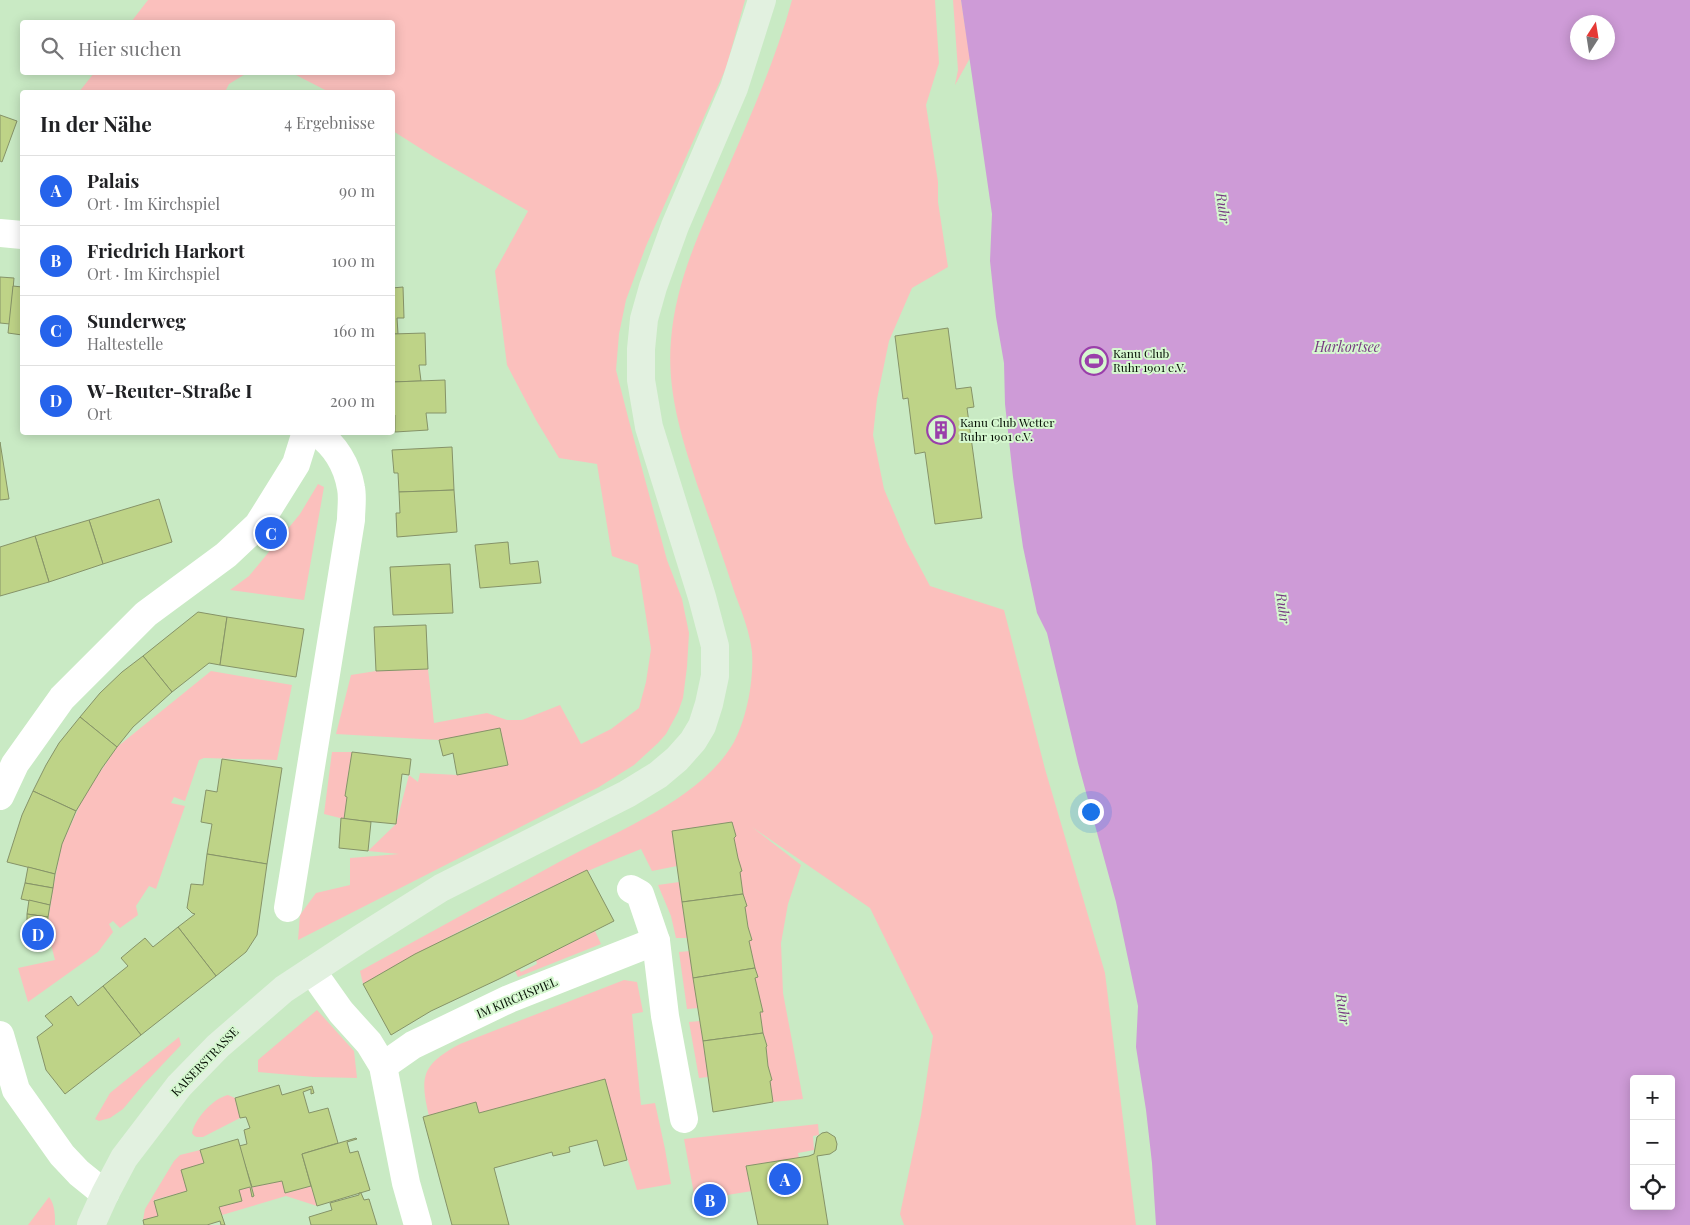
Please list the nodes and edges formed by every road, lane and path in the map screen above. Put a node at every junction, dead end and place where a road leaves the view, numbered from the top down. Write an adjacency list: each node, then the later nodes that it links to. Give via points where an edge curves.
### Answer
1 (762, 0): 10 (main road, KAISERSTRASSE, via 734,88 675,226 653,287 641,348 641,380 649,427 715,646 715,676 702,726 677,759 628,794 441,888)
2 (0, 233): 3 (street)
3 (20, 235)
4 (305, 435): 6 (street, via 296,464 258,525 226,555 146,614 62,698 15,764)
5 (320, 435): 8 (street, via 342,460 352,488 351,520)
6 (0, 796)
7 (631, 889): 9 (street, via 640,894)
8 (288, 908)
9 (656, 941): 12 (street, IM KIRCHSPIEL, via 509,1000 412,1045); 13 (street, via 665,1016)
10 (312, 971): 12 (street); 14 (main road, KAISERSTRASSE, via 284,989 242,1025 178,1086 124,1158)
11 (0, 1035): 14 (street, via 16,1090 62,1155)
12 (384, 1066): 16 (street, via 406,1183)
13 (684, 1119)
14 (105, 1194): 15 (main road, KAISERSTRASSE)
15 (91, 1225)
16 (418, 1225)

